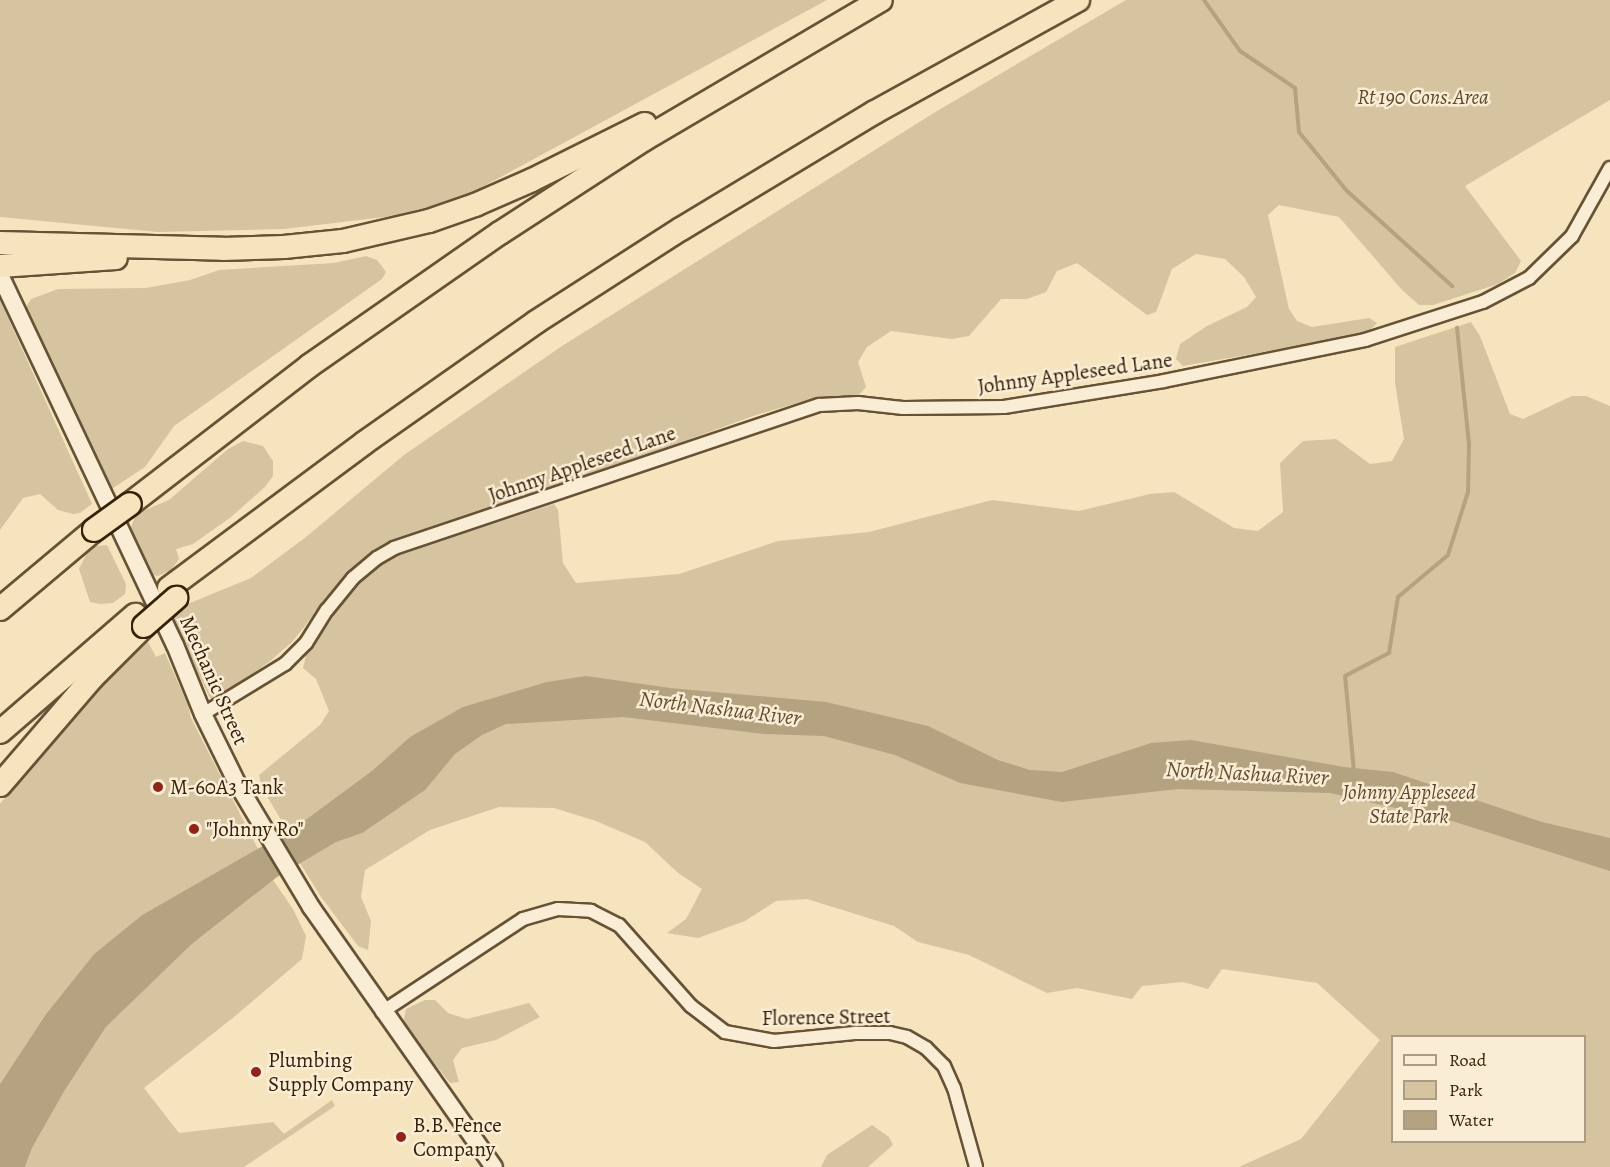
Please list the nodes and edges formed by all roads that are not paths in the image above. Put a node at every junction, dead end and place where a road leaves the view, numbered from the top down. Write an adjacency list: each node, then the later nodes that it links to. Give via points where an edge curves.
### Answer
1 (881, 0): 3 (highway)
2 (1078, 0): 9 (highway, via 875,112 536,322 364,443)
3 (809, 40): 6 (highway, via 578,158 455,212 335,242); 8 (highway, bridge, via 643,140 500,233 309,366 94,530)
4 (1610, 168): 10 (street, Johnny Appleseed Lane, via 1572,236 1529,278 1483,302 1365,340 1164,381 1004,407 909,408 851,402 820,405 394,548 346,586 292,657 264,679)
5 (4, 243): 6 (highway)
6 (223, 249): 7 (highway)
7 (5, 268): 10 (main road, Mechanic Street)
8 (0, 609)
9 (141, 620): 11 (highway); 12 (highway)
10 (203, 714): 13 (main road, Mechanic Street, via 257,819)
11 (0, 732)
12 (0, 785)
13 (382, 1012): 14 (main road, Mechanic Street); 15 (street, Florence Street, via 523,919 558,909 591,911 619,925 691,1006 724,1032 774,1041 890,1033 926,1048 944,1066 954,1088)
14 (494, 1167)
15 (976, 1167)

